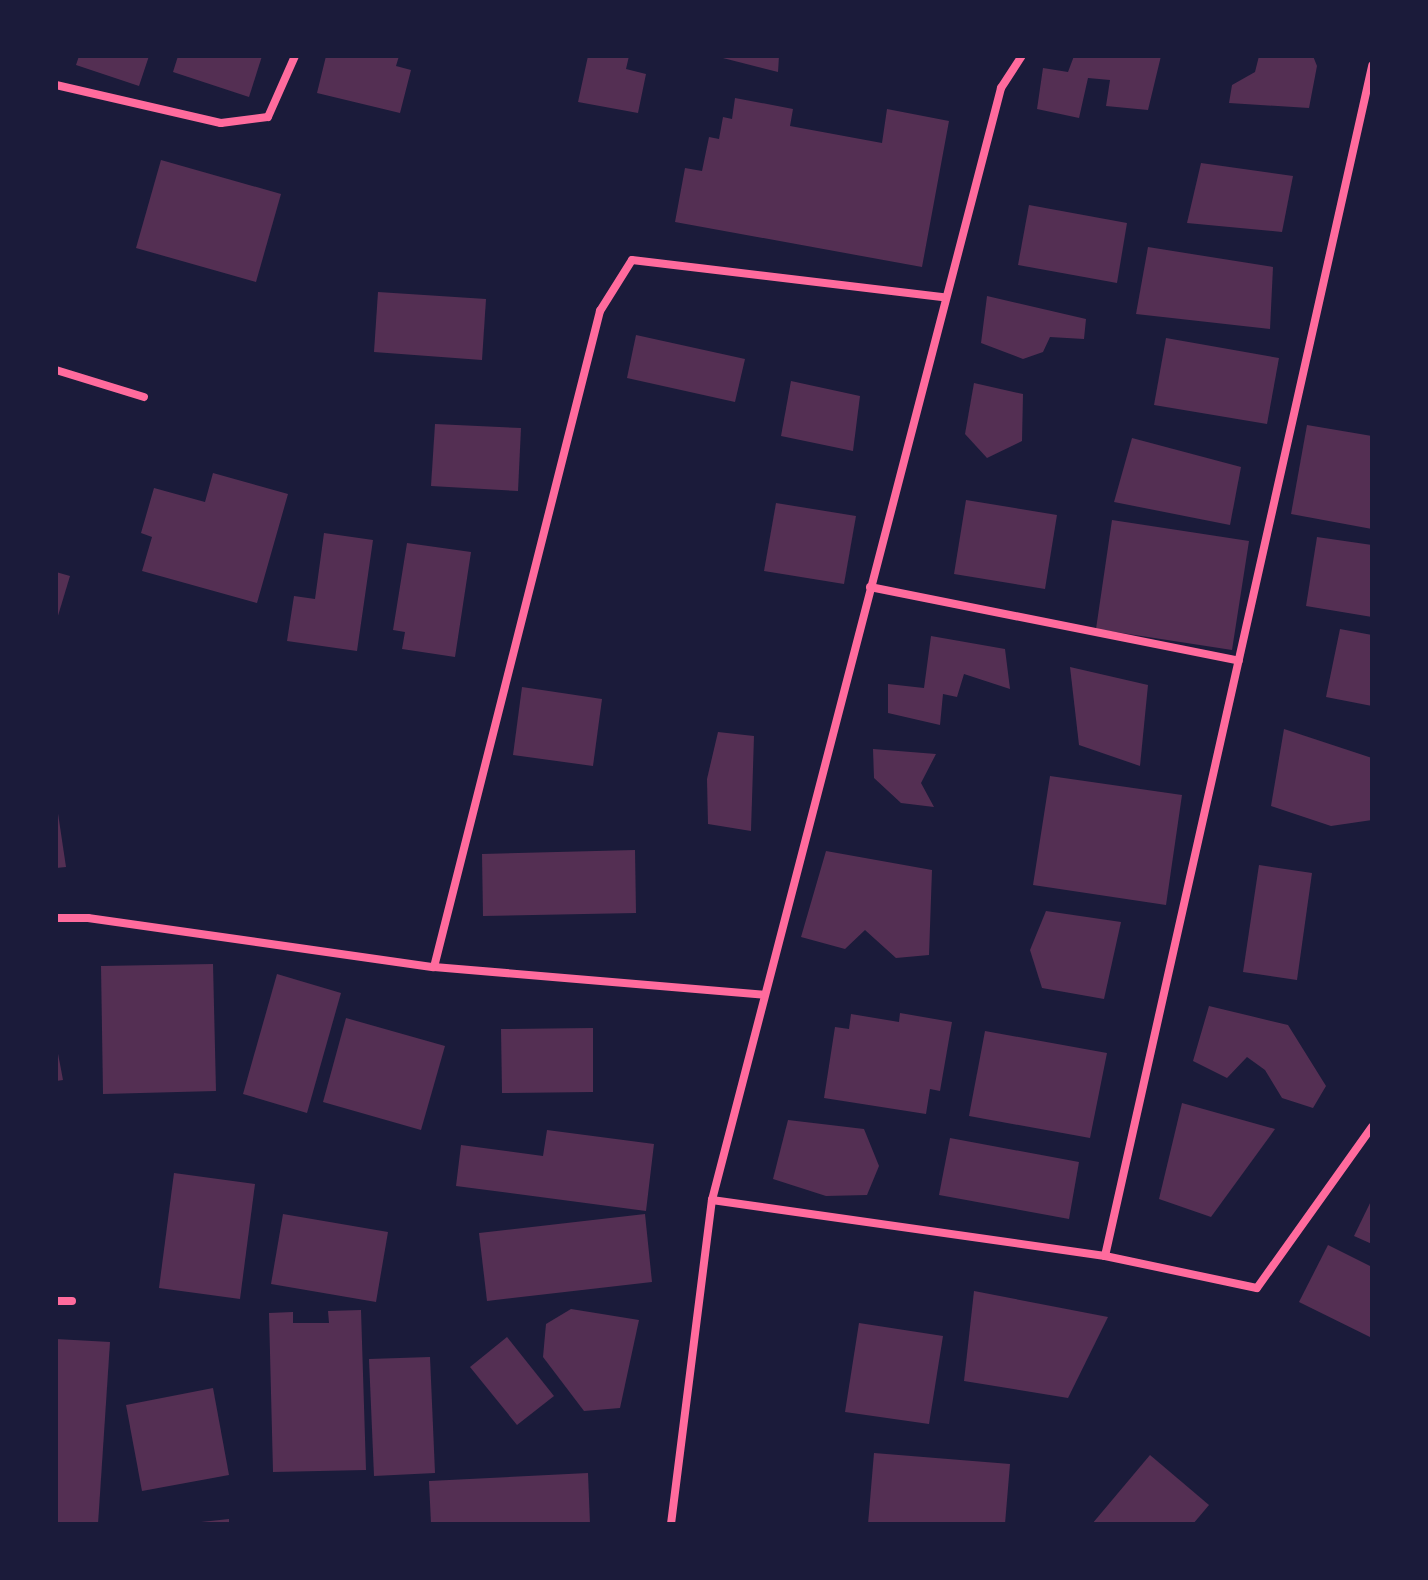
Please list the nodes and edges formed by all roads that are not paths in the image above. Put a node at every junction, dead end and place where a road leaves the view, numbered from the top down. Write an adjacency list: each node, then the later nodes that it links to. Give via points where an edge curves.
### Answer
1 (295, 56): 4 (street, via 268,117 221,123)
2 (1022, 56): 5 (street, via 1001,88)
3 (1372, 66): 9 (street)
4 (56, 85)
5 (944, 297): 8 (street); 11 (street, via 632,260 600,311)
6 (56, 370): 7 (street)
7 (144, 397)
8 (870, 587): 9 (street); 12 (street)
9 (1239, 661): 15 (street)
10 (56, 918): 11 (street, via 88,918)
11 (434, 967): 12 (street)
12 (765, 995): 14 (street)
13 (1372, 1127): 15 (street, via 1257,1288)
14 (712, 1200): 15 (street); 18 (street)
15 (1105, 1256)
16 (56, 1301): 17 (street)
17 (72, 1301)
18 (671, 1524)

